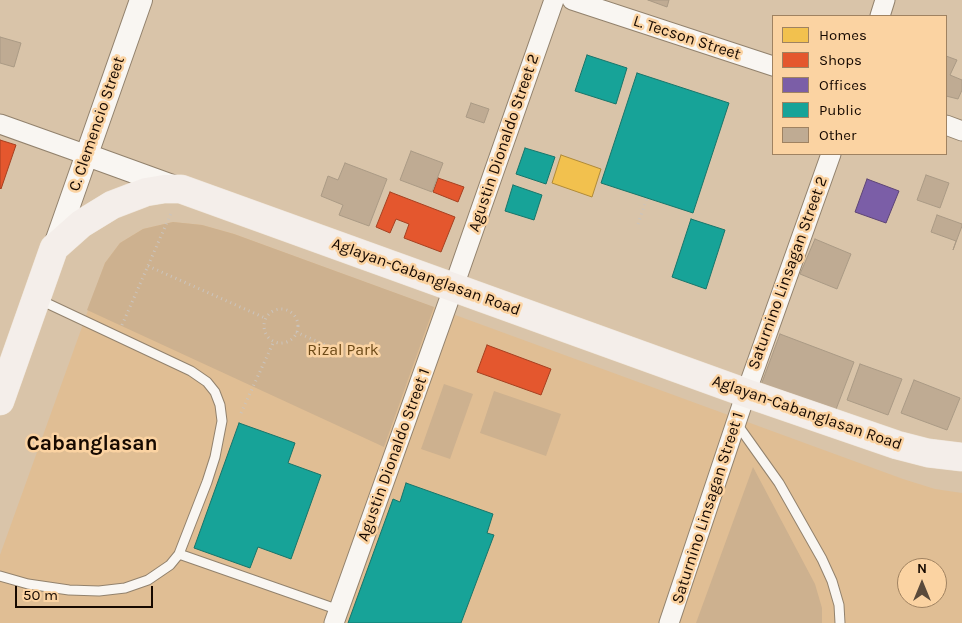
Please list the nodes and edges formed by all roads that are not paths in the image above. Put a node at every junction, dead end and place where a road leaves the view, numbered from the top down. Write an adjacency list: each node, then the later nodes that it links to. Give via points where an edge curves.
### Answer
1 (141, 0): 10 (street, C. Clemencio Street)
2 (554, 0): 14 (street, Agustin Dionaldo Street 2)
3 (572, 0): 6 (street, L. Tecson Street)
4 (885, 0): 5 (street)
5 (880, 15)
6 (772, 66)
7 (0, 124): 10 (street)
8 (947, 125): 9 (street)
9 (962, 131)
10 (87, 155): 12 (street); 13 (street, C. Clemencio Street)
11 (831, 155): 16 (street, Saturnino Linsagan Street 2)
12 (181, 189): 13 (main road, Aglayan-Cabanglasan Road, via 146,192 112,205 81,224); 14 (main road, Aglayan-Cabanglasan Road)
13 (54, 248): 15 (main road, Aglayan-Cabanglasan Road)
14 (454, 286): 16 (main road, Aglayan-Cabanglasan Road); 22 (street, Agustin Dionaldo Street 1)
15 (36, 298): 17 (main road, Aglayan-Cabanglasan Road); 20 (lane, via 191,371 215,392 222,421 215,458)
16 (746, 393): 18 (street, Saturnino Linsagan Street 1); 19 (main road, Aglayan-Cabanglasan Road, via 897,445)
17 (0, 401)
18 (736, 423): 23 (street, Saturnino Linsagan Street 1); 24 (lane, via 779,483 822,559 832,581)
19 (962, 457)
20 (179, 554): 21 (lane, via 170,565 148,580 125,588 69,590); 22 (lane)
21 (0, 576)
22 (336, 616)
23 (669, 623)
24 (840, 623)

